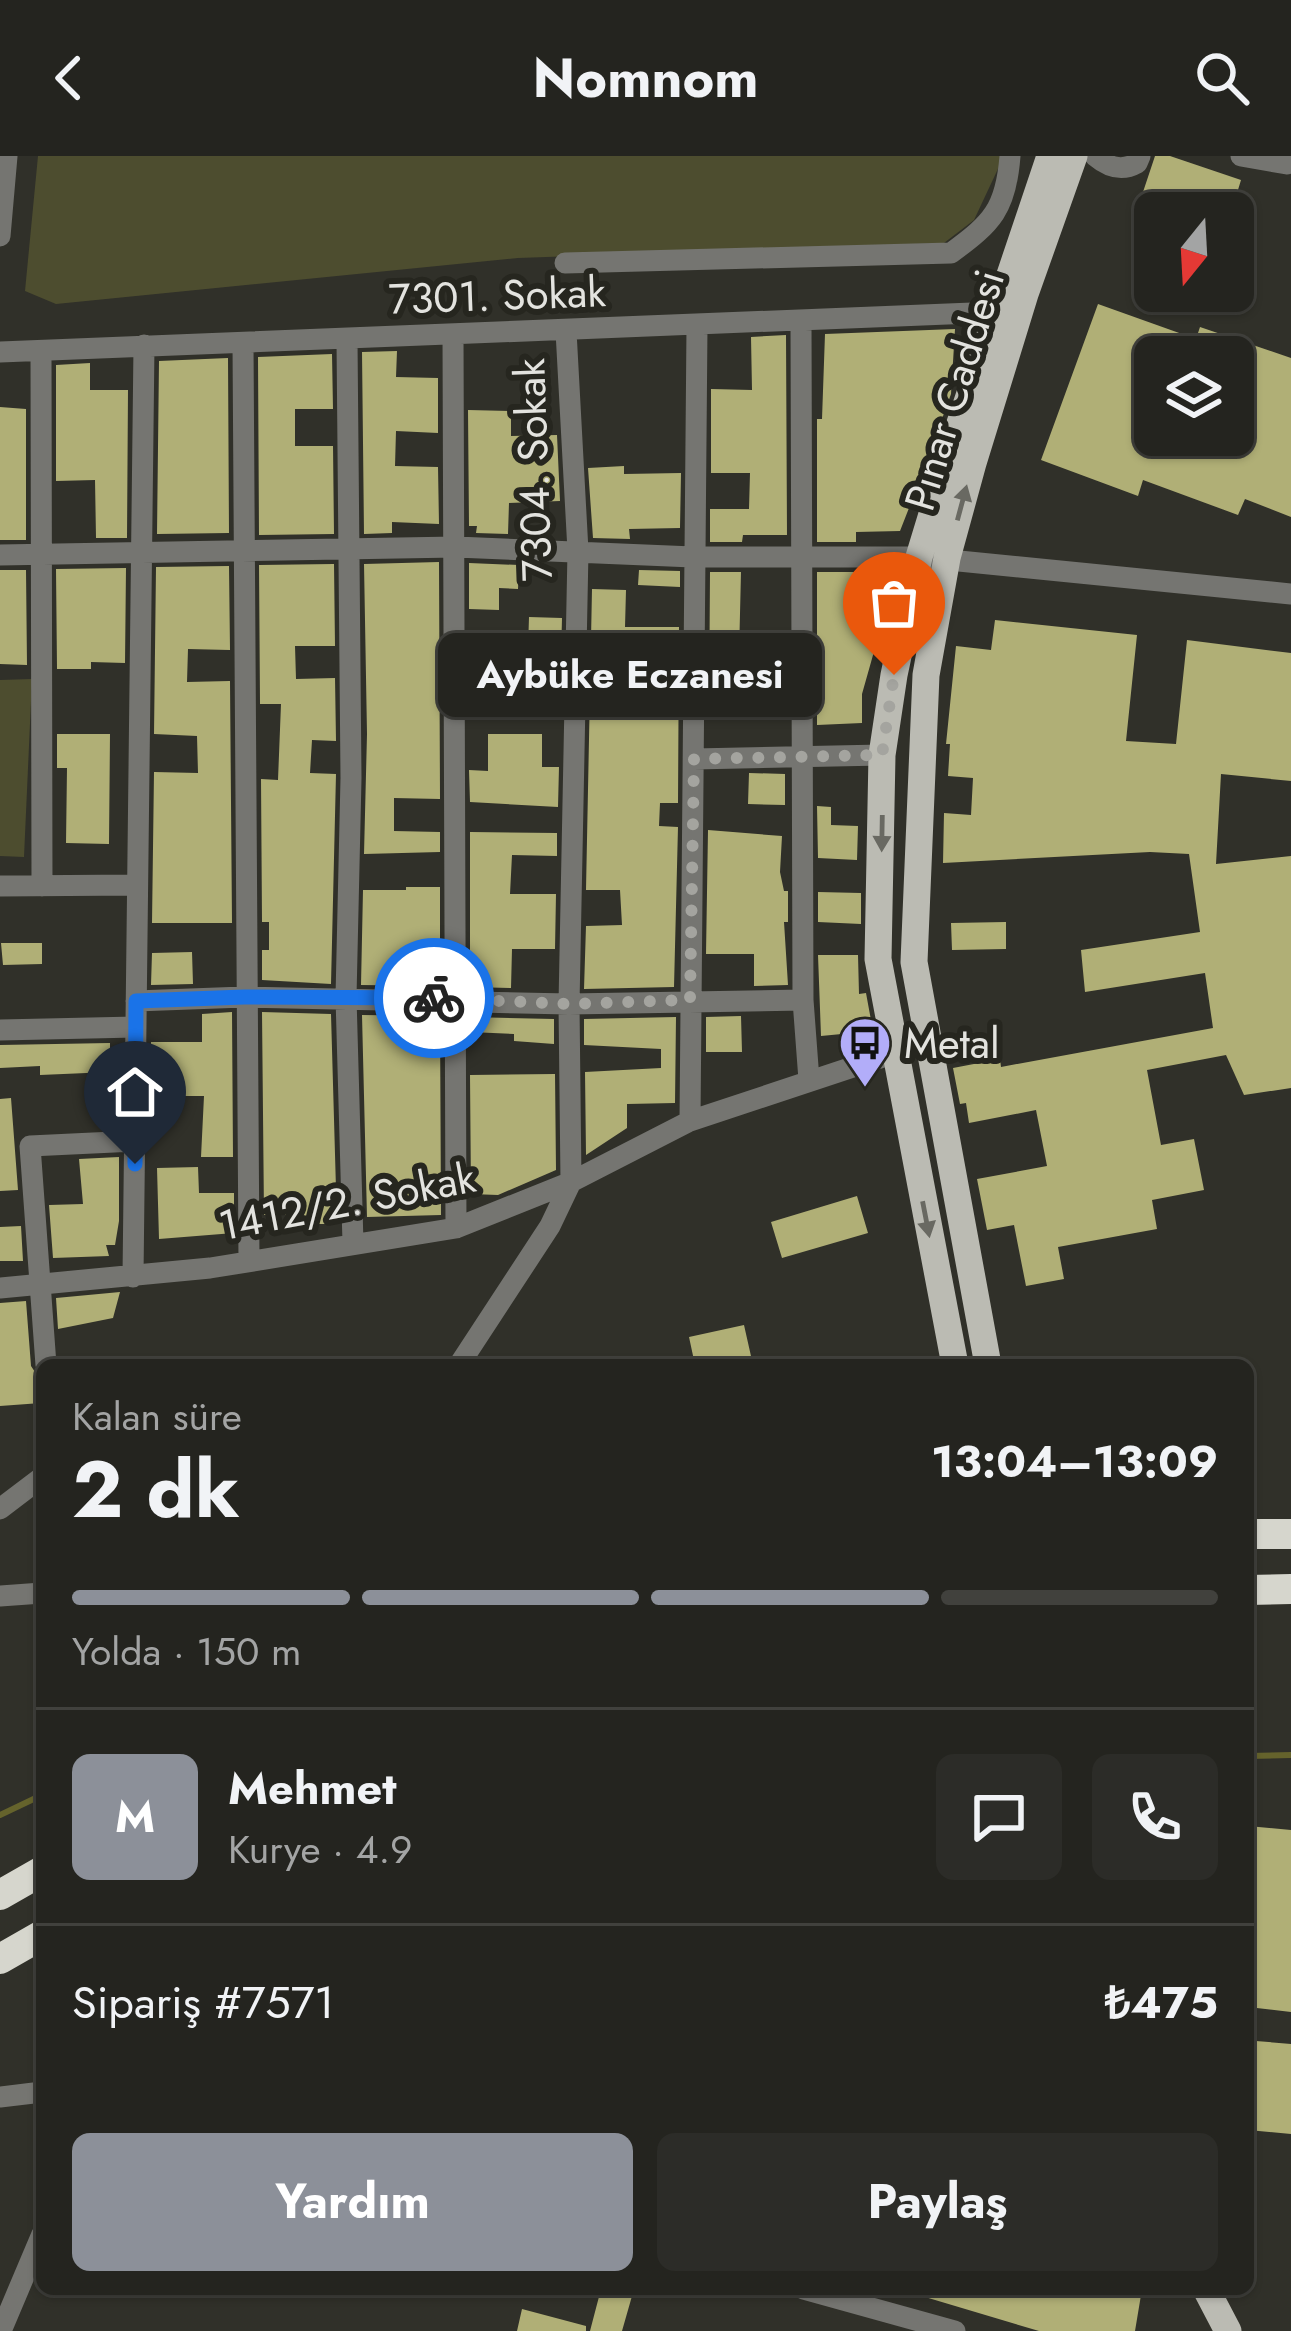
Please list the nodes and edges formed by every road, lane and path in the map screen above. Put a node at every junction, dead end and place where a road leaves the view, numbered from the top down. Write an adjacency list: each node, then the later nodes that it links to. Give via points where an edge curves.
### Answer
1 (7, 156): 9 (street)
2 (1010, 156): 10 (street, via 990,224 951,253)
3 (1074, 156): 11 (main road, Pınar Caddesi)
4 (1095, 156): 5 (street, via 1121,168)
5 (1141, 156)
6 (1241, 156): 7 (street)
7 (1288, 162)
8 (1047, 168): 11 (main road)
9 (0, 236)
10 (565, 262)
11 (1008, 316): 12 (street, 7301. Sokak); 30 (main road, Pınar Caddesi)
12 (801, 321): 13 (street, 7301. Sokak); 28 (street)
13 (697, 326): 14 (street, 7301. Sokak); 29 (street)
14 (566, 331): 15 (street, 7301. Sokak); 24 (street, 7304. Sokak)
15 (453, 335): 16 (street, 7301. Sokak); 21 (street)
16 (347, 340): 17 (street, 7301. Sokak); 23 (street)
17 (243, 344): 18 (street, 7301. Sokak); 22 (street)
18 (144, 345): 19 (street, 7301. Sokak); 27 (street)
19 (41, 351): 20 (street, 7301. Sokak); 26 (street)
20 (0, 352)
21 (456, 547): 23 (street); 24 (street); 40 (street)
22 (243, 551): 23 (street); 27 (street); 38 (street)
23 (350, 551): 39 (street)
24 (578, 551): 29 (street); 44 (street, 7304. Sokak)
25 (0, 555): 26 (street)
26 (39, 555): 27 (street); 37 (street)
27 (144, 555): 35 (street)
28 (802, 556): 29 (street); 30 (street); 34 (street)
29 (693, 557): 33 (street)
30 (933, 557): 31 (street); 32 (main road, Pınar Caddesi, via 894,675); 61 (main road, Pınar Caddesi, via 914,962)
31 (1291, 594)
32 (882, 755): 34 (street); 47 (main road, Pınar Caddesi, one-way to 47, via 878,959)
33 (694, 759): 34 (street); 41 (street)
34 (802, 759): 42 (street)
35 (136, 885): 37 (street); 43 (street)
36 (0, 886): 37 (street)
37 (43, 886)
38 (244, 997): 39 (street); 43 (street); 54 (street)
39 (346, 997): 40 (street); 53 (street)
40 (453, 999): 44 (street); 52 (street)
41 (690, 1000): 42 (street); 44 (street); 49 (street)
42 (803, 1000): 48 (street)
43 (136, 1001): 45 (street)
44 (569, 1004): 51 (street, 7304. Sokak)
45 (136, 1027): 46 (street); 50 (street)
46 (0, 1030)
47 (896, 1053): 48 (street, 1412/2. Sokak); 60 (main road, Pınar Caddesi, one-way to 60)
48 (809, 1080): 49 (street, 1412/2. Sokak)
49 (690, 1121): 51 (street, 1412/2. Sokak)
50 (135, 1141): 55 (street); 56 (street, via 30,1146)
51 (572, 1182): 52 (street, 1412/2. Sokak); 59 (street, 7304. Sokak)
52 (456, 1228): 53 (street, 1412/2. Sokak)
53 (353, 1244): 54 (street, 1412/2. Sokak)
54 (249, 1261): 55 (street, 1412/2. Sokak)
55 (133, 1277): 56 (street, 1412/2. Sokak)
56 (41, 1285): 57 (street, 1412/2. Sokak); 58 (street)
57 (0, 1288)
58 (46, 1359)
59 (463, 1359)
60 (954, 1359)
61 (987, 1359)
62 (36, 1482): 63 (street)
63 (0, 1509)
64 (1254, 1534): 65 (highway)
65 (1291, 1534)
66 (1291, 1589): 67 (highway)
67 (1254, 1590)
68 (36, 1594): 69 (street)
69 (0, 1596)
70 (36, 1873): 71 (highway)
71 (0, 1894)
72 (36, 1938): 73 (highway)
73 (0, 1959)
74 (36, 2093): 75 (street)
75 (0, 2097)
76 (36, 2244): 77 (street)
77 (10, 2288): 81 (street)
78 (1204, 2295): 83 (main road)
79 (1207, 2295): 84 (main road)
80 (851, 2296): 82 (street)
81 (1, 2331)
82 (955, 2331)
83 (1205, 2331)
84 (1228, 2331)

